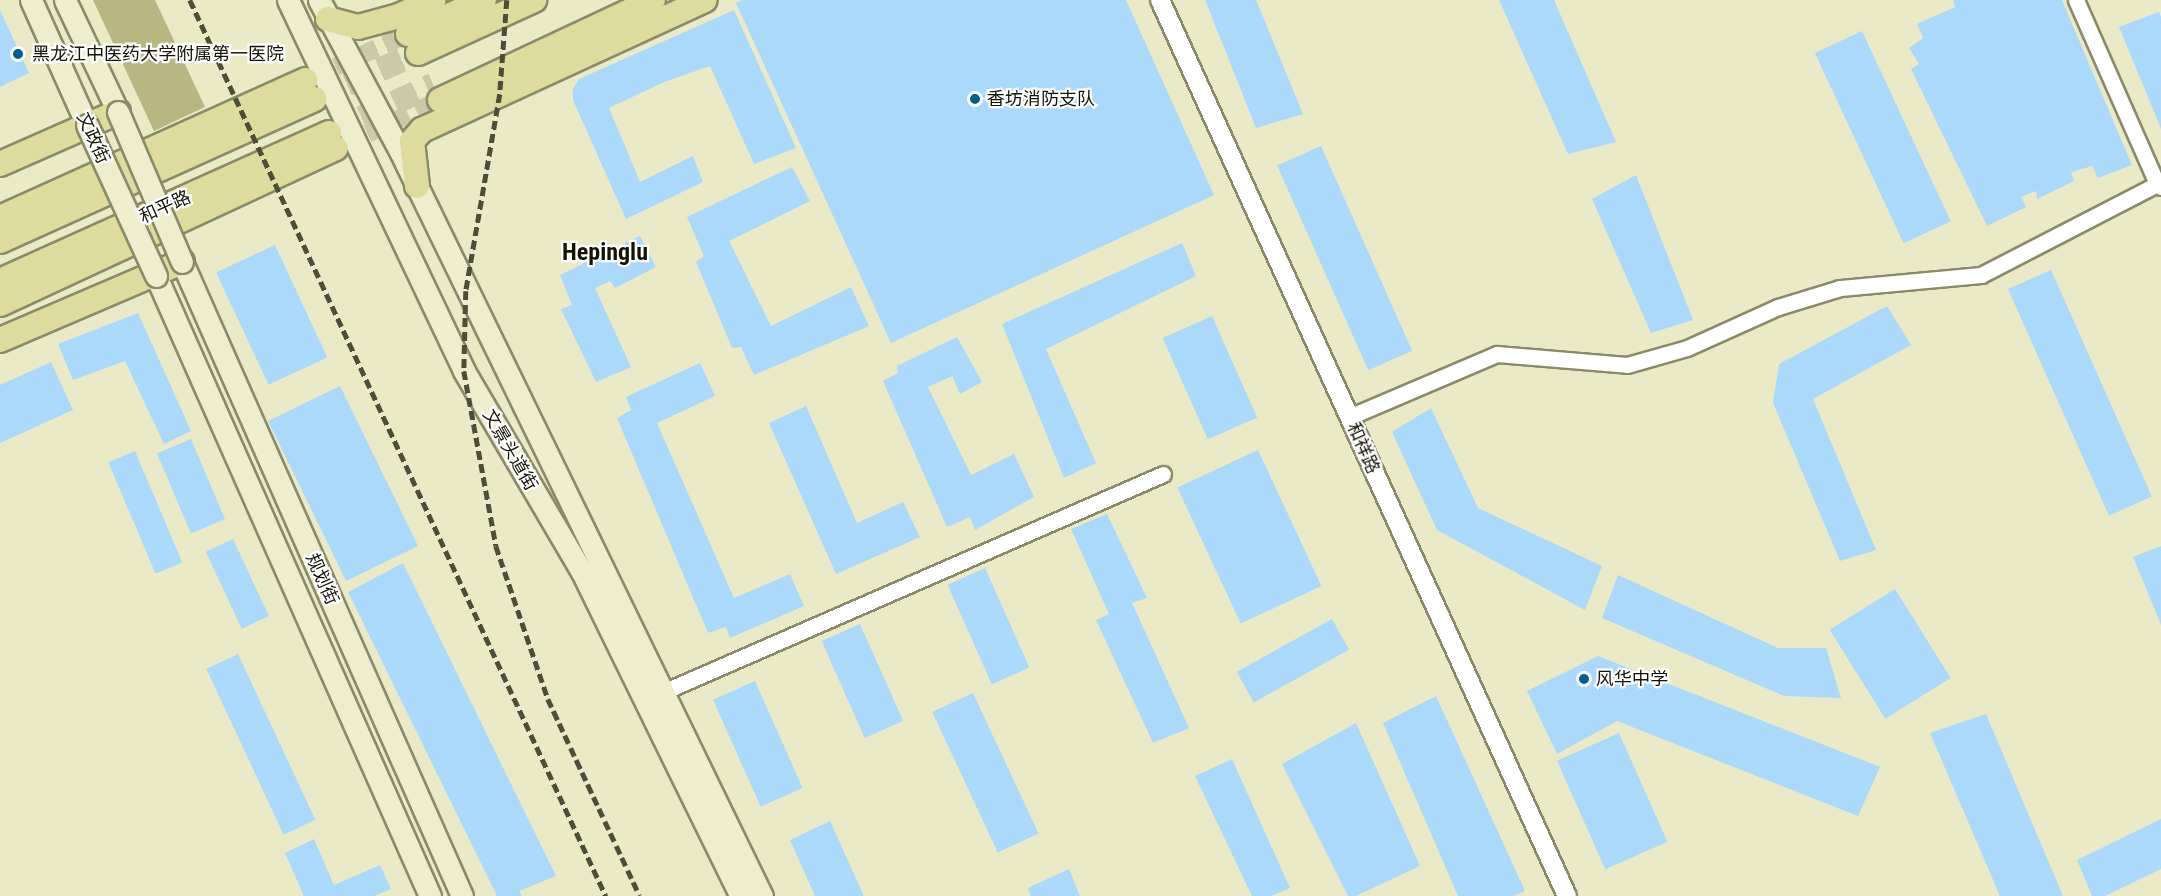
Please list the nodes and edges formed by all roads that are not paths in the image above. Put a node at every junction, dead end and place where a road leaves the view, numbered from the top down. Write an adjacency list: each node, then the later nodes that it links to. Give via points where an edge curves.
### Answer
1 (31, 0): 14 (main road, 文政街)
2 (65, 0): 13 (main road, 文政街)
3 (288, 0): 27 (main road, 文景头道街, via 464,371)
4 (433, 0): 12 (main road, via 399,16 358,27)
5 (484, 0): 6 (main road, via 413,44)
6 (534, 0)
7 (615, 0): 8 (main road, via 436,93)
8 (653, 0)
9 (704, 0): 17 (main road, via 422,130 412,141)
10 (1160, 0): 25 (street, 和祥路)
11 (2076, 0): 16 (street)
12 (323, 9): 17 (main road, 文景头道街)
13 (118, 112): 14 (main road); 20 (main road, 文政街, bridge)
14 (87, 125): 15 (main road); 21 (main road, 文政街, bridge)
15 (0, 164)
16 (2159, 185): 25 (street, via 1981,275 1840,288 1778,307 1687,348 1627,365 1497,354)
17 (417, 186): 27 (main road, 文景头道街)
18 (0, 218): 19 (main road, 和平路, via 310,90)
19 (0, 241)
20 (182, 262): 21 (main road); 29 (main road, 规划街)
21 (156, 276): 24 (main road); 28 (main road, 规划街)
22 (0, 281): 23 (main road, 和平路, via 333,141)
23 (0, 304)
24 (0, 340)
25 (1349, 417): 32 (street, 和祥路)
26 (1163, 474): 27 (street)
27 (656, 695): 30 (main road, 文景头道街); 31 (main road, 文景头道街)
28 (430, 896)
29 (462, 896)
30 (741, 896)
31 (762, 896)
32 (1567, 896)

